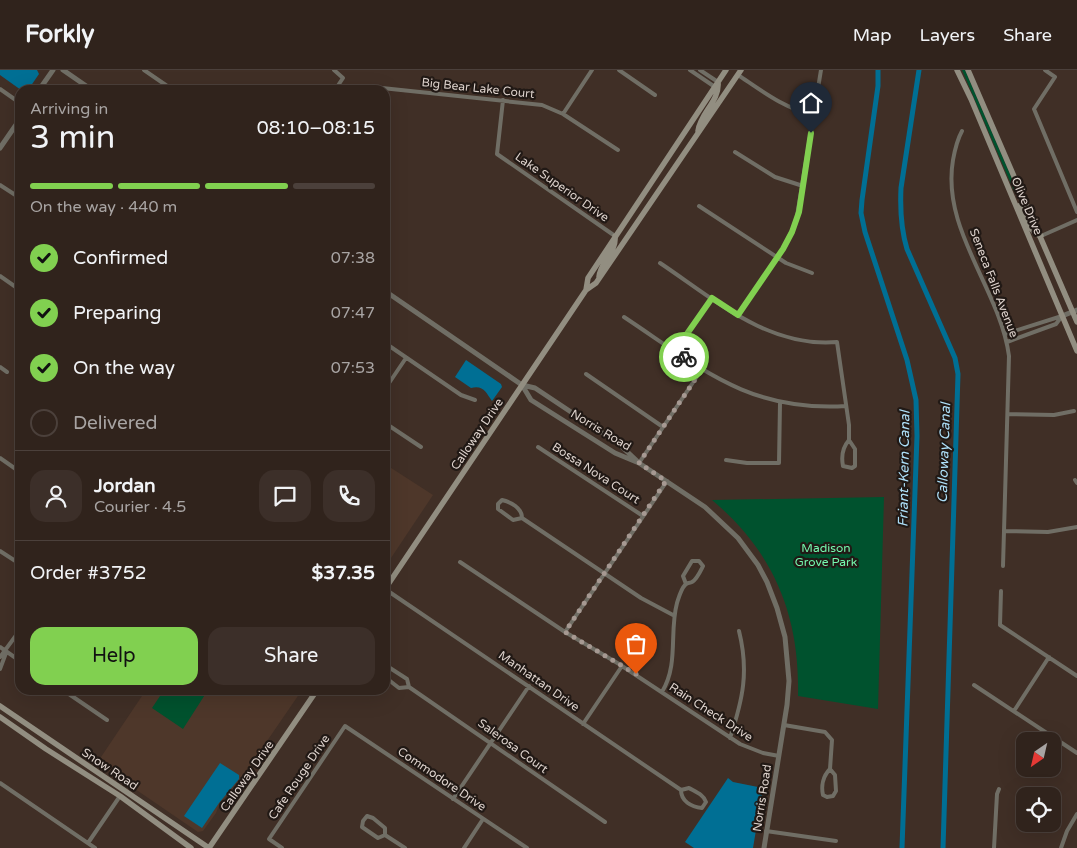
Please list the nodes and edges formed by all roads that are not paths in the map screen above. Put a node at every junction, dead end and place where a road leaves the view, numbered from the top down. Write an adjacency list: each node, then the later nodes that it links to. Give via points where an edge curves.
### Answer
1 (53, 70): 15 (street)
2 (63, 70): 16 (street)
3 (144, 70): 17 (street)
4 (334, 70): 18 (street, via 343,78)
5 (592, 70): 25 (street)
6 (618, 70): 22 (street)
7 (690, 70): 19 (street)
8 (700, 70): 19 (street)
9 (726, 70): 19 (main road, Calloway Drive)
10 (821, 70): 26 (street)
11 (957, 70): 36 (main road, Olive Drive)
12 (968, 70): 41 (main road, Olive Drive)
13 (1045, 70): 38 (street, via 1055,77 1034,109)
14 (738, 72): 26 (street, via 778,102); 29 (main road, Calloway Drive)
15 (42, 85)
16 (85, 85)
17 (166, 85)
18 (338, 85)
19 (716, 85): 29 (main road, via 718,93 699,122); 40 (main road, Calloway Drive)
20 (0, 89): 23 (street)
21 (390, 89): 24 (street, Big Bear Lake Court)
22 (655, 95)
23 (15, 100)
24 (503, 100): 25 (street, Big Bear Lake Court, via 542,105); 40 (street, Lake Superior Drive, via 497,154)
25 (563, 114): 31 (street, Big Bear Lake Court)
26 (814, 115): 34 (street)
27 (15, 126): 30 (street)
28 (962, 131): 56 (street, Seneca Falls Avenue, via 957,140 950,177 954,208)
29 (698, 134): 46 (main road, Calloway Drive)
30 (0, 148)
31 (618, 150)
32 (735, 152): 34 (street, via 776,177)
33 (0, 185): 35 (street)
34 (803, 186): 42 (street, via 796,222)
35 (15, 195)
36 (1014, 200): 41 (main road, via 1033,232); 53 (main road, Olive Drive)
37 (699, 206): 42 (street)
38 (1077, 212)
39 (1077, 220): 41 (street)
40 (615, 236): 46 (main road, via 616,244 599,270); 48 (main road, Calloway Drive, via 588,278)
41 (1041, 236): 51 (main road, Olive Drive)
42 (777, 258): 44 (street); 52 (street)
43 (660, 263): 50 (street)
44 (812, 273)
45 (0, 276): 47 (street)
46 (599, 279): 48 (main road, Calloway Drive)
47 (15, 286)
48 (586, 290): 67 (main road, Calloway Drive)
49 (390, 294): 67 (street, Norris Road)
50 (712, 298): 52 (street); 59 (street)
51 (1075, 311): 53 (street); 55 (main road, Olive Drive)
52 (738, 315): 70 (street, via 779,336 806,342 836,342)
53 (1062, 316): 56 (street); 57 (street, via 1056,324); 60 (main road, Olive Drive)
54 (624, 317): 59 (street)
55 (1077, 322)
56 (1005, 334): 57 (street, Seneca Falls Avenue)
57 (1007, 342): 72 (street, Seneca Falls Avenue, via 1010,366)
58 (390, 347): 61 (street)
59 (675, 351): 63 (street)
60 (1077, 351)
61 (406, 358): 66 (street); 68 (street, via 460,395)
62 (0, 367): 64 (street)
63 (702, 369): 69 (street, via 730,386); 74 (street)
64 (7, 372)
65 (586, 374): 74 (street)
66 (390, 382)
67 (522, 385): 80 (street, via 535,388 620,444); 80 (street, Norris Road, via 531,400 615,453); 92 (main road, Calloway Drive)
68 (475, 400)
69 (780, 403): 70 (street); 79 (street, via 779,463)
70 (846, 406): 75 (street)
71 (1074, 411): 72 (street, via 1054,415)
72 (1008, 414): 86 (street, Seneca Falls Avenue)
73 (390, 426): 76 (street)
74 (663, 427): 80 (street)
75 (849, 440): 75 (street, via 856,449 855,466 852,468 843,466 842,461 843,449)
76 (421, 447)
77 (538, 447): 83 (street, Bossa Nova Court)
78 (0, 458): 81 (street)
79 (726, 460)
80 (639, 463): 82 (street, Norris Road)
81 (15, 468)
82 (666, 481): 83 (street); 121 (street, Norris Road, via 728,527 767,582 782,622 787,651 789,688)
83 (643, 516): 91 (street)
84 (522, 518): 84 (street, via 512,520 498,509 498,504 502,500 515,505); 91 (street)
85 (1077, 527): 86 (street, via 1048,532)
86 (1004, 531): 90 (street, Seneca Falls Avenue)
87 (0, 551): 88 (street)
88 (15, 561)
89 (460, 562): 98 (street, Rain Check Drive)
90 (1003, 566)
91 (604, 574): 96 (street); 98 (street)
92 (390, 582)
93 (686, 584): 93 (street, via 683,576 687,568 692,561 699,561 703,566 700,572); 96 (street)
94 (1001, 591): 104 (street, via 1000,625)
95 (390, 592): 111 (street, Manhattan Drive)
96 (673, 615): 113 (street, via 672,667)
97 (739, 631): 123 (street, via 744,680)
98 (565, 632): 105 (street, Rain Check Drive)
99 (15, 638): 101 (street)
100 (0, 647): 101 (street)
101 (6, 651): 102 (street); 103 (street); 107 (street)
102 (15, 657)
103 (0, 658)
104 (1049, 658): 108 (street); 117 (street)
105 (622, 666): 113 (street, Rain Check Drive); 120 (street)
106 (390, 668): 112 (street, Salerosa Court, via 407,679)
107 (0, 669)
108 (1077, 676)
109 (390, 681): 112 (street, Salerosa Court, via 399,688)
110 (974, 685): 117 (street)
111 (529, 686): 120 (street, Manhattan Drive); 124 (street)
112 (409, 687): 124 (street, Salerosa Court)
113 (662, 692): 123 (street, Rain Check Drive)
114 (70, 695): 119 (street)
115 (314, 695): 142 (main road, Calloway Drive)
116 (0, 706): 142 (main road, Snow Road)
117 (1014, 711): 125 (street)
118 (0, 717): 131 (main road, Snow Road)
119 (107, 720)
120 (583, 724): 130 (street, Manhattan Drive)
121 (784, 725): 126 (street, Norris Road); 127 (street, via 825,732 832,740)
122 (345, 726): 132 (street, Commodore Drive); 143 (street, Cafe Rouge Drive, via 269,839)
123 (730, 738): 126 (street, Rain Check Drive, via 751,749)
124 (491, 742): 132 (street); 135 (street, Salerosa Court)
125 (1077, 752)
126 (779, 756): 136 (street, Norris Road)
127 (830, 769): 127 (street, via 835,775 836,791 827,797 822,790 825,774)
128 (0, 783): 139 (street)
129 (999, 789): 148 (street)
130 (681, 790): 130 (street, Manhattan Drive, via 684,800 696,808 704,806 705,798 698,793 689,788)
131 (120, 796): 139 (street); 141 (main road, Snow Road)
132 (453, 799): 134 (street, Commodore Drive)
133 (1077, 814): 149 (street)
134 (483, 819): 145 (street); 146 (street, Commodore Drive)
135 (605, 822)
136 (766, 831): 138 (street); 147 (street, Norris Road)
137 (385, 835): 137 (street, via 385,828 367,816 362,827 378,838); 144 (street)
138 (836, 841)
139 (88, 843): 140 (street)
140 (95, 848)
141 (192, 848)
142 (209, 848)
143 (282, 848)
144 (405, 848)
145 (464, 848)
146 (527, 848)
147 (764, 848)
148 (994, 848)
149 (1061, 848)

